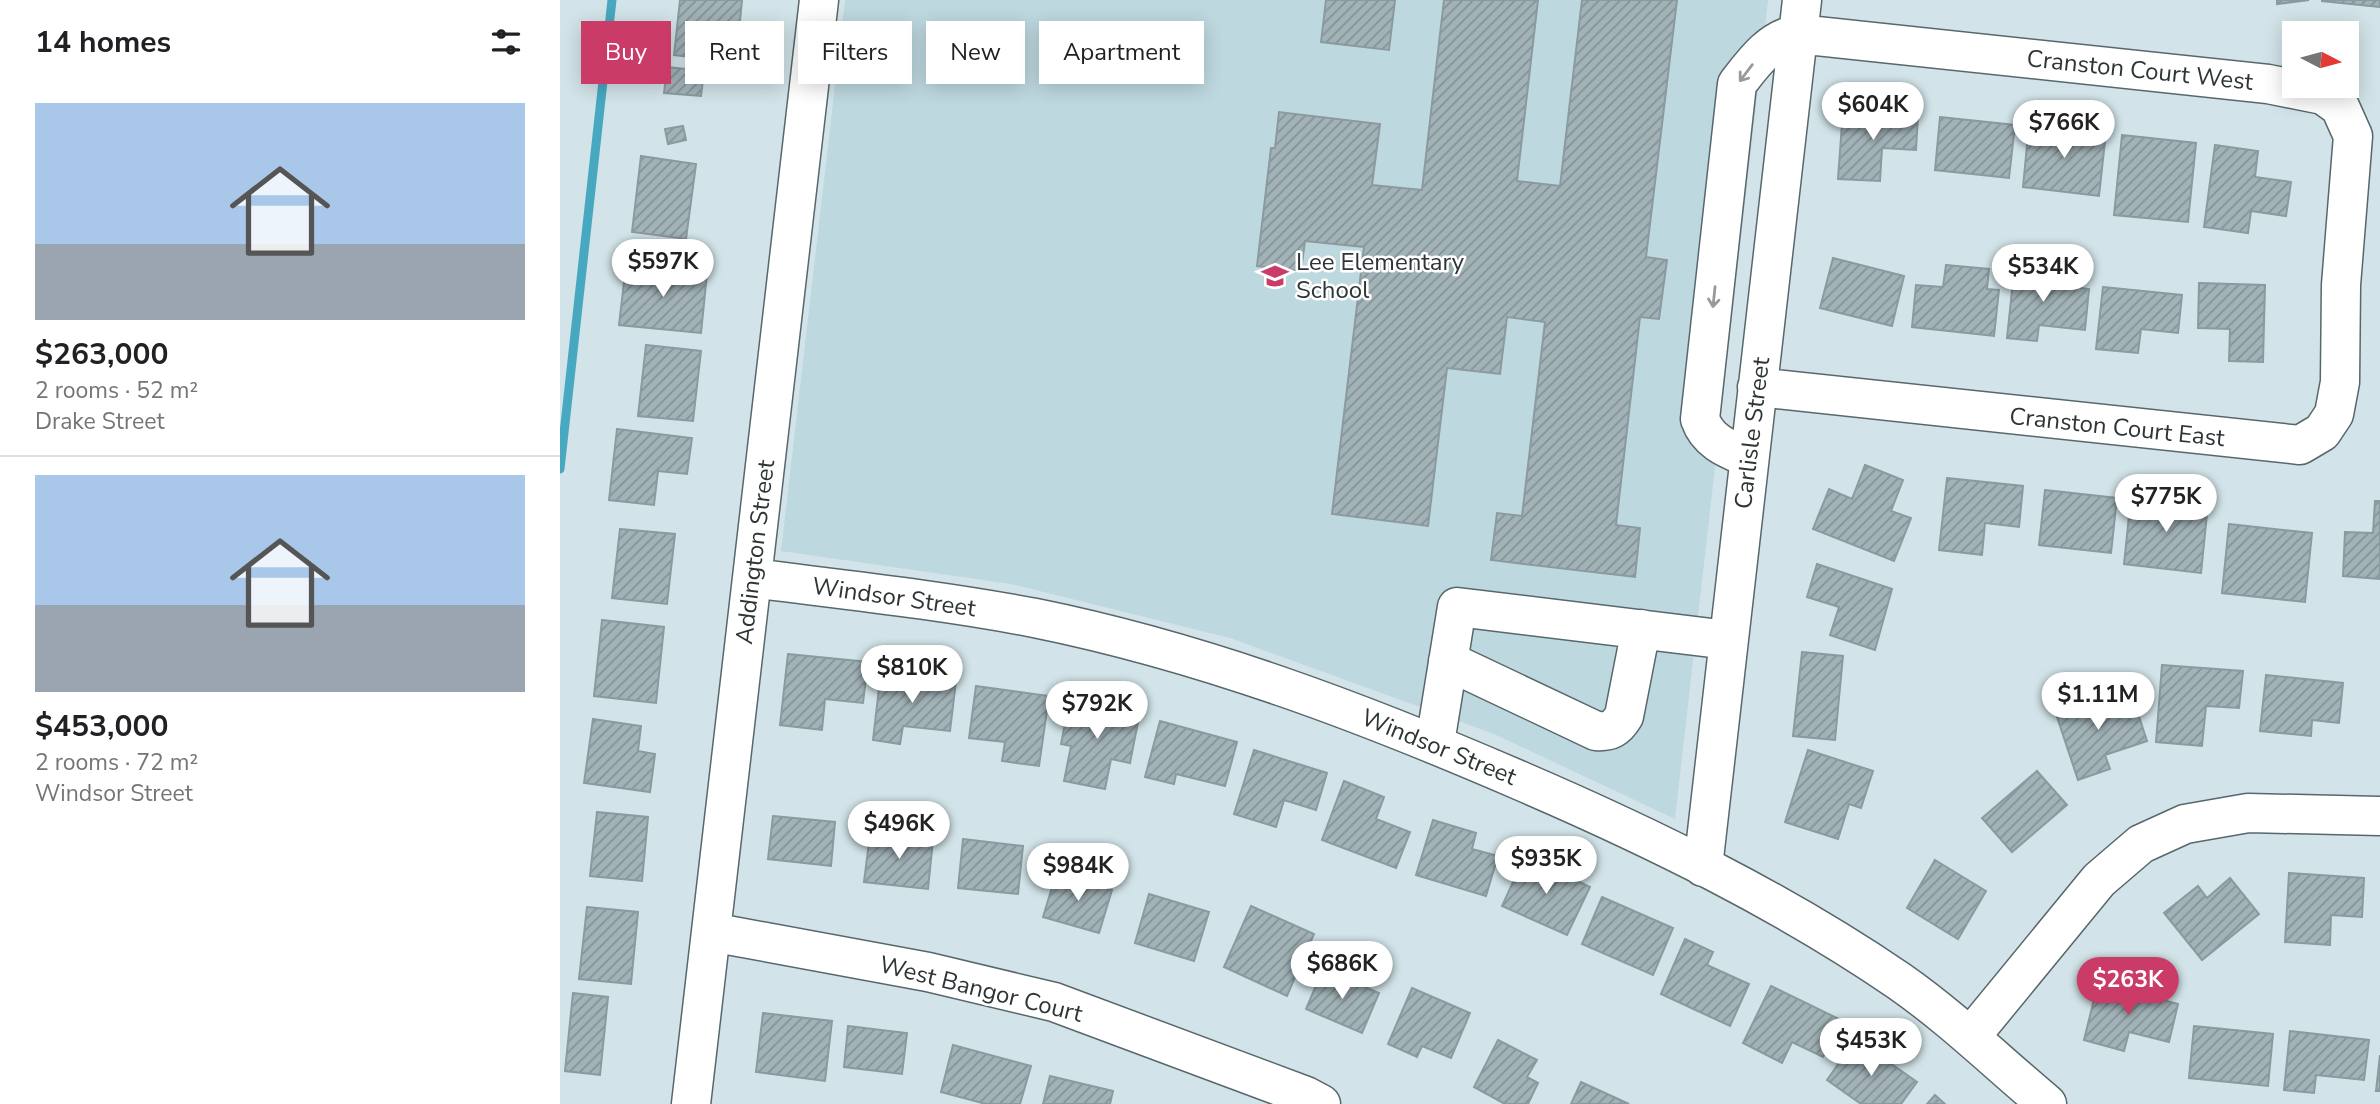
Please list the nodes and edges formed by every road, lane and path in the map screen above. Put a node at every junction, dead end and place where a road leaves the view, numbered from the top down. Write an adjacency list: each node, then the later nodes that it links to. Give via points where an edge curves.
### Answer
1 (819, 0): 6 (street, Addington Street)
2 (1800, 17): 3 (street, Cranston Court West, via 2323,95 2340,107 2353,136); 4 (street, Carlisle Street); 5 (street, one-way to 5, via 1737,84 1700,419 1705,431 1724,448)
3 (2341, 285): 4 (street, Cranston Court East, via 2340,382 2334,414 2322,432 2300,445)
4 (1757, 387): 5 (street, Carlisle Street)
5 (1749, 458): 8 (street, Carlisle Street)
6 (752, 578): 10 (street, Windsor Street, via 945,603 1131,640 1310,696); 13 (street, Addington Street)
7 (1641, 629): 8 (street); 9 (street, via 1457,607); 9 (street, via 1624,716 1618,727 1608,732 1596,731)
8 (1728, 640): 12 (street, Carlisle Street)
9 (1448, 661): 10 (street)
10 (1435, 743): 12 (street, Windsor Street)
11 (2380, 816): 14 (street, via 2248,813 2185,824 2141,844 2099,880)
12 (1703, 867): 14 (street, Windsor Street, via 1860,956)
13 (710, 932): 15 (street, Addington Street); 16 (street, West Bangor Court, via 928,972 1054,1002)
14 (1971, 1036): 17 (street, Windsor Street)
15 (691, 1104)
16 (1321, 1104)
17 (2048, 1104)

